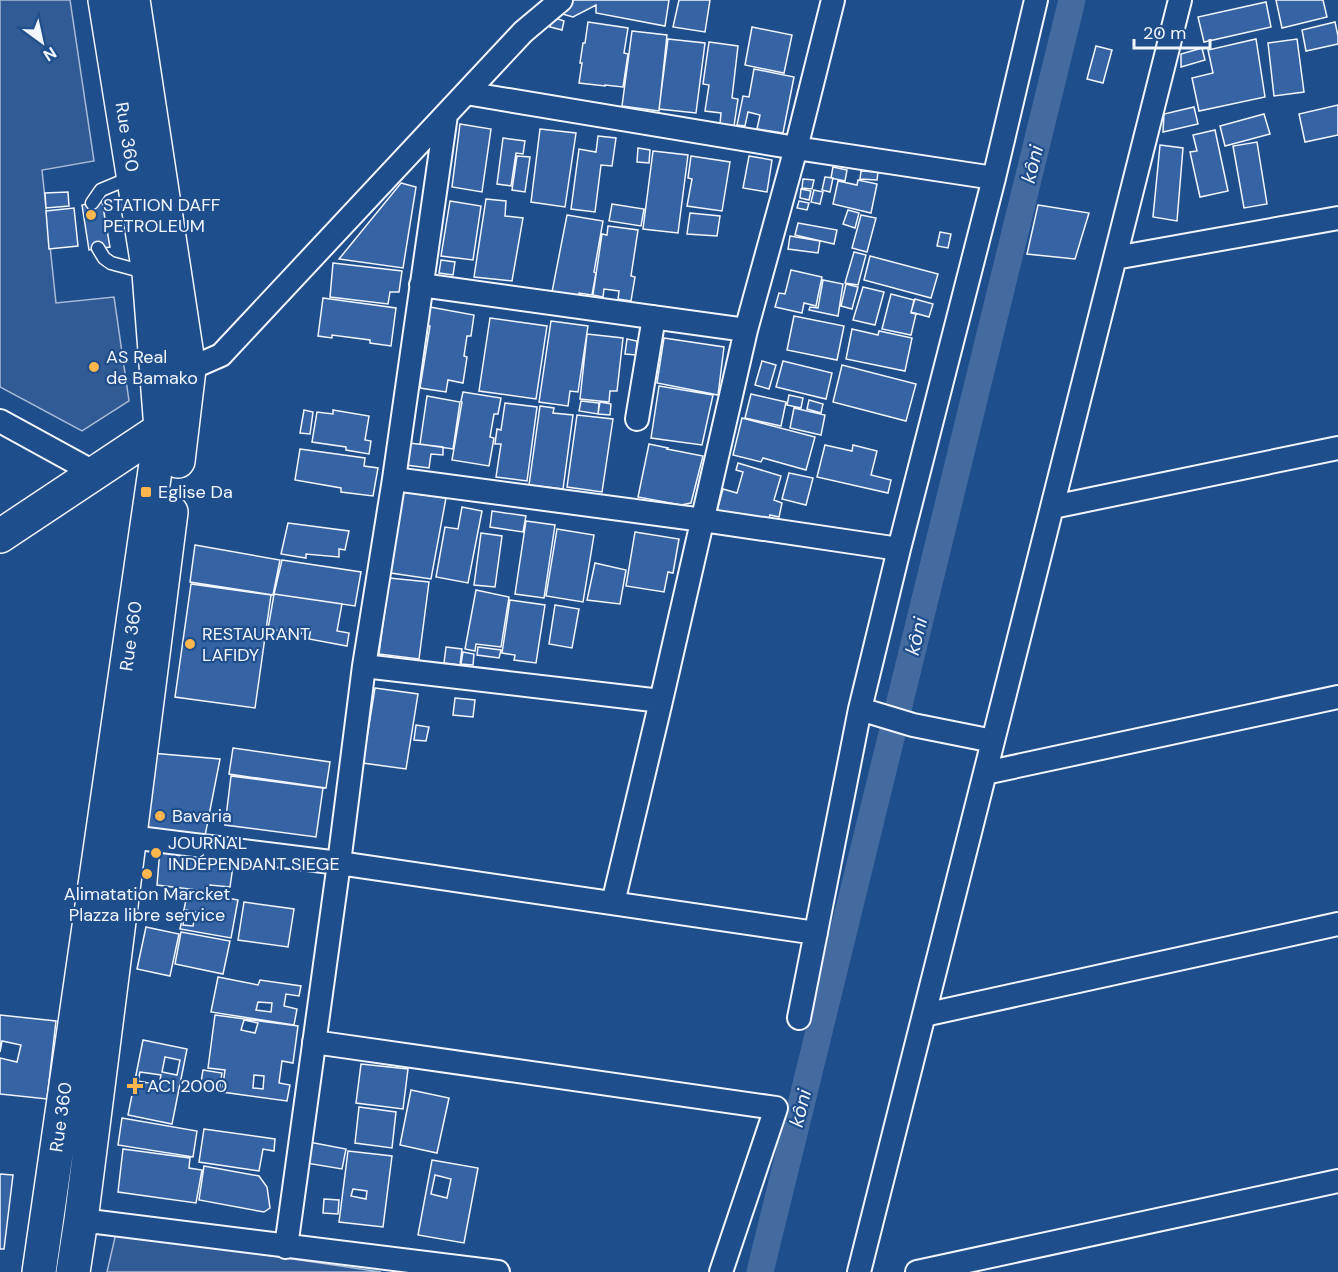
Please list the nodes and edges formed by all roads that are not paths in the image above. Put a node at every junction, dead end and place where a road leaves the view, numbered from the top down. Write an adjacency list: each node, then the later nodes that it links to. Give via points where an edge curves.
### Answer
1 (105, 0): 10 (main road, Rue 360)
2 (133, 0): 20 (main road, Rue 360)
3 (561, 0): 7 (street, via 523,32)
4 (832, 0): 9 (street)
5 (1036, 0): 11 (street)
6 (1180, 0): 15 (street)
7 (466, 93): 8 (street); 9 (street)
8 (446, 115): 17 (street); 20 (street, via 221,355)
9 (796, 148): 11 (street); 19 (street)
10 (133, 177): 12 (lane, via 101,190); 16 (main road, Rue 360)
11 (994, 178): 30 (street)
12 (92, 203)
13 (1338, 218): 15 (street)
14 (98, 248): 16 (lane, via 111,263)
15 (1115, 258): 27 (street)
16 (149, 273): 23 (main road, Rue 360)
17 (421, 285): 18 (street); 26 (street)
18 (654, 317): 19 (street); 21 (street)
19 (746, 330): 28 (street)
20 (189, 369): 23 (main road, Rue 360)
21 (637, 419)
22 (0, 421): 25 (street)
23 (171, 429): 25 (main road); 37 (main road, Rue 360); 48 (main road, Rue 360)
24 (1338, 448): 27 (street)
25 (95, 473): 29 (main road)
26 (393, 479): 28 (street); 31 (street)
27 (1053, 507): 35 (street)
28 (703, 520): 30 (street); 33 (street)
29 (0, 536)
30 (899, 549): 34 (street)
31 (364, 666): 33 (street); 38 (street)
32 (1338, 697): 36 (street)
33 (661, 701): 39 (street)
34 (867, 711): 35 (street); 41 (street)
35 (993, 741): 36 (street)
36 (985, 773): 42 (street)
37 (130, 837): 38 (street); 46 (main road, Rue 360)
38 (339, 863): 39 (street); 44 (street)
39 (613, 903): 41 (street)
40 (1338, 924): 42 (street)
41 (816, 933): 43 (street)
42 (924, 1015): 52 (street)
43 (799, 1018)
44 (314, 1042): 47 (street); 51 (street, via 776,1107)
45 (1338, 1181): 53 (street)
46 (81, 1220): 47 (street); 49 (main road, Rue 360)
47 (286, 1247): 50 (street)
48 (39, 1272)
49 (73, 1272)
50 (498, 1272)
51 (721, 1272)
52 (859, 1272)
53 (917, 1272)

